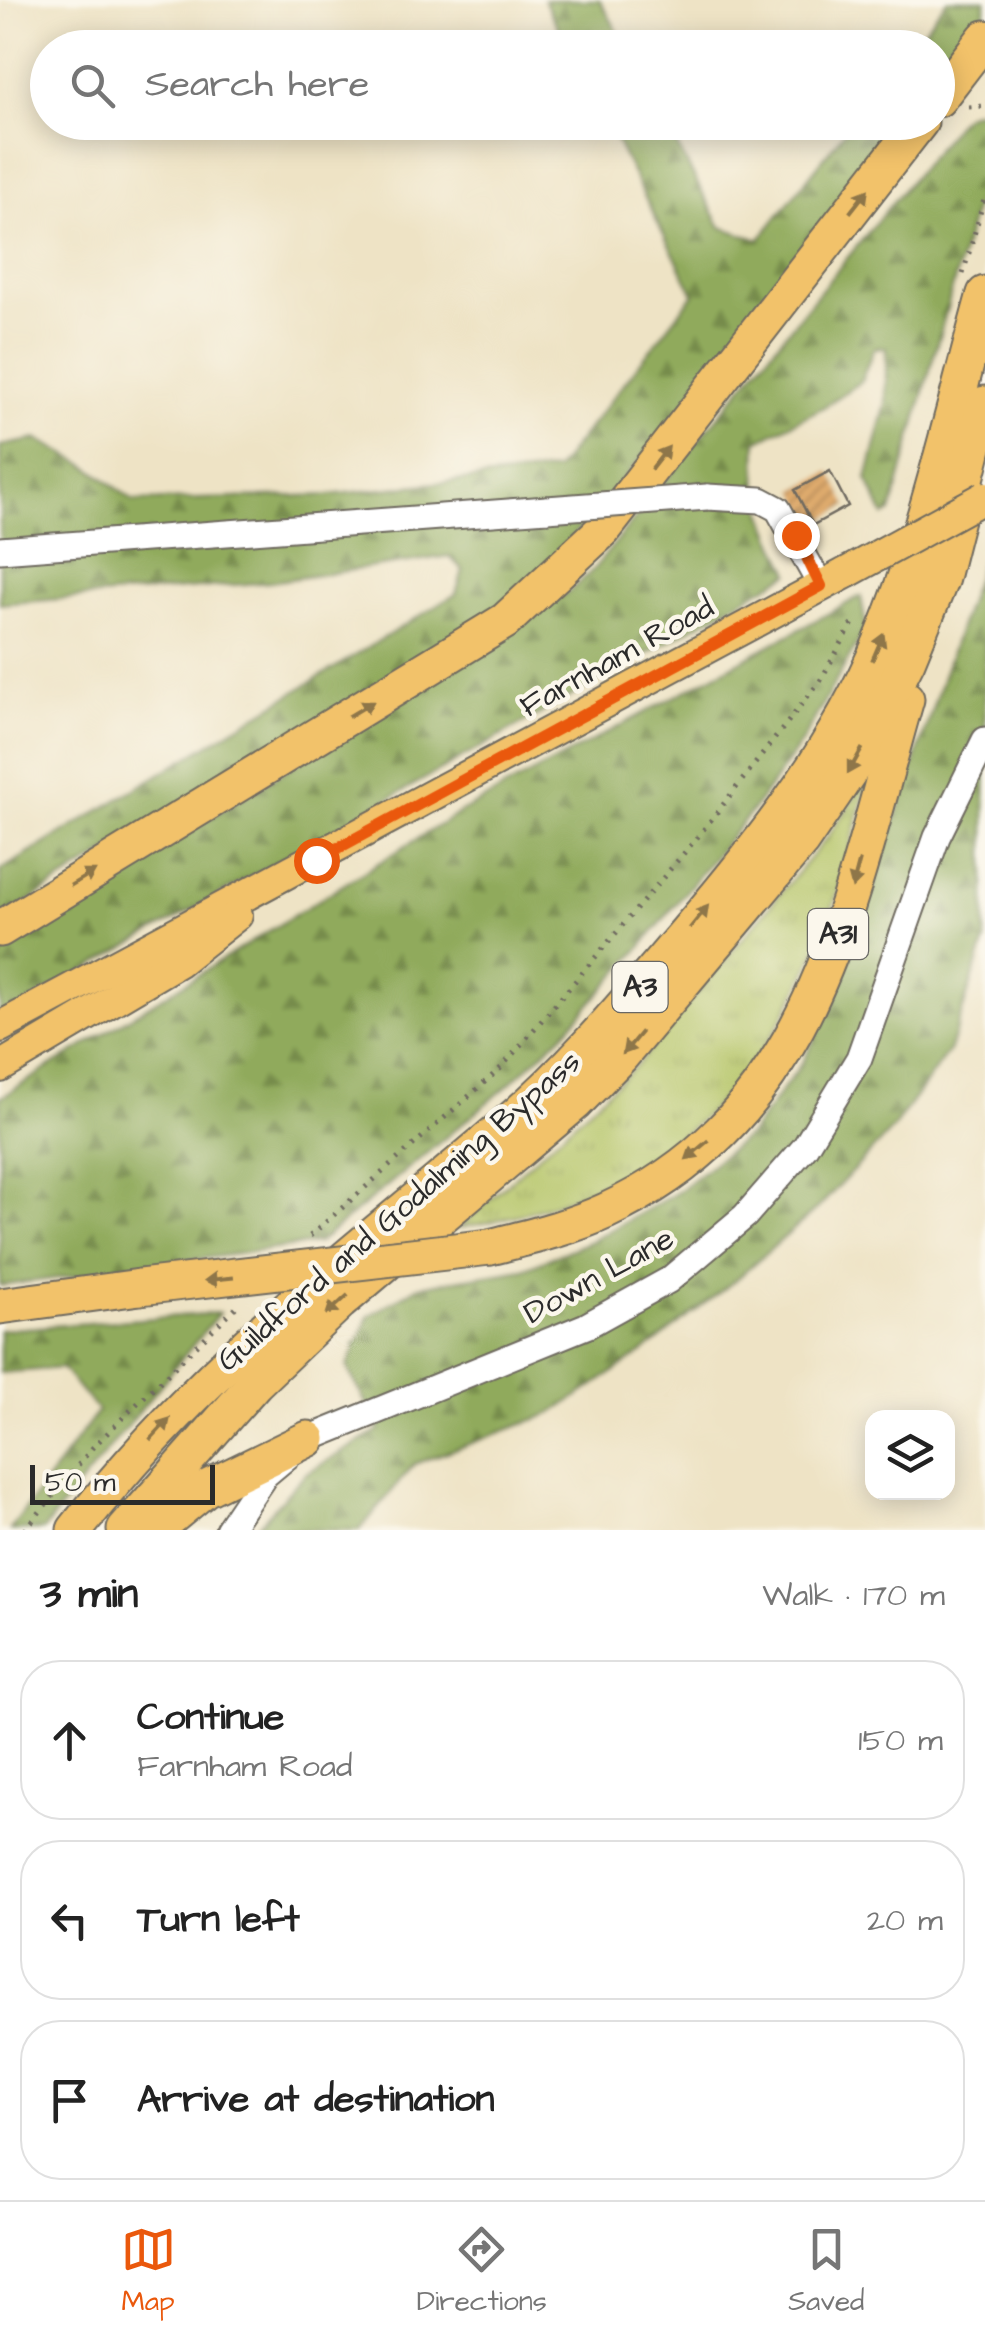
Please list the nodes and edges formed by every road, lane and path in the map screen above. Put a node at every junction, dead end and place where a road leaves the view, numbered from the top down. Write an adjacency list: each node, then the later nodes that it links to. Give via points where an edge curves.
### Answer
1 (985, 38): 2 (highway)
2 (955, 77)
3 (906, 140): 14 (highway, one-way to 3, via 504,621 556,576 603,530)
4 (985, 196): 5 (path)
5 (972, 291): 22 (highway, Guildford and Godalming Bypass / A3, one-way to 5, via 213,1373 560,1074 778,819 854,701 906,574)
6 (985, 404): 9 (highway, Guildford and Godalming Bypass / A3)
7 (985, 497): 10 (main road, Farnham Road, bridge)
8 (0, 550): 10 (street, bridge, via 707,497 761,500 778,509)
9 (942, 578): 19 (highway, A31, one-way to 19, bridge, via 826,972 796,1034 717,1133 653,1184 585,1219 490,1248); 23 (highway, Guildford and Godalming Bypass / A3, one-way to 23, via 877,722 830,803 646,1027 575,1103 255,1383)
10 (833, 580): 13 (main road, Farnham Road)
11 (866, 603): 17 (path, via 820,681 502,1067)
12 (985, 740): 20 (street, Down Lane, via 937,837 858,1058 804,1147 755,1206 669,1280 586,1326)
13 (282, 879): 15 (main road, Farnham Road); 16 (main road, Farnham Road, via 179,961)
14 (0, 929)
15 (0, 1027)
16 (0, 1067)
17 (298, 1248)
18 (243, 1301): 21 (path, via 93,1446)
19 (0, 1306)
20 (308, 1440): 24 (highway, via 205,1489); 25 (street, Down Lane, via 266,1475)
21 (25, 1530)
22 (74, 1530)
23 (125, 1530)
24 (155, 1530)
25 (228, 1530)

